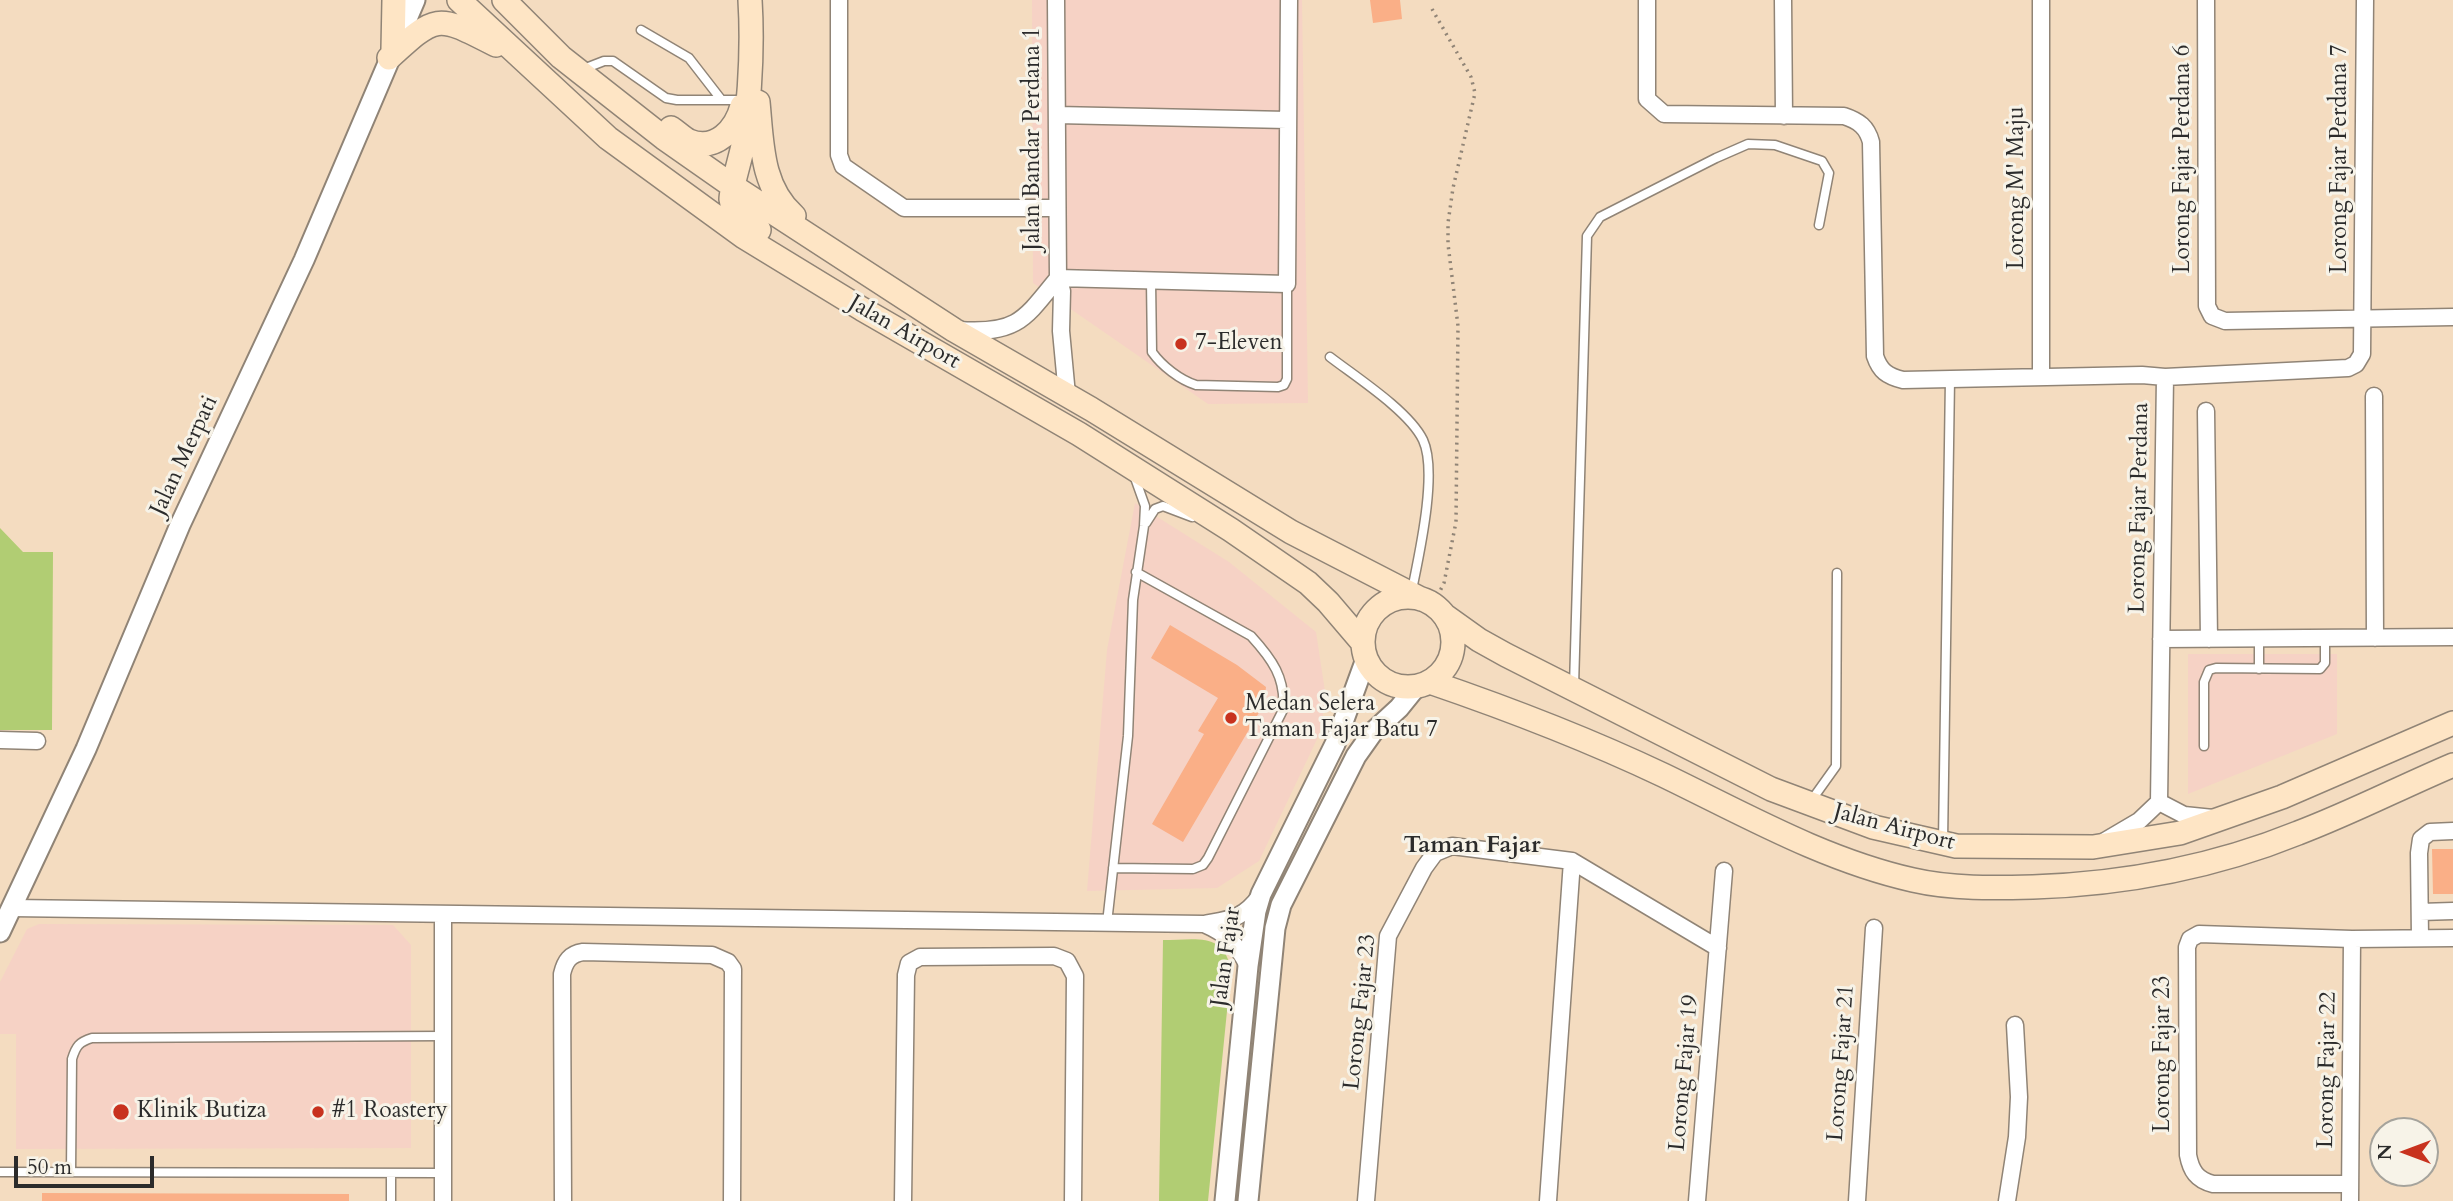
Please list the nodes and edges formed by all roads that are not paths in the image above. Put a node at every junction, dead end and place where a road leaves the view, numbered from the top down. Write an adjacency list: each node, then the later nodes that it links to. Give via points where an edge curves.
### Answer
1 (394, 0): 16 (main road)
2 (415, 0): 16 (street, Jalan Merpati)
3 (459, 0): 17 (main road, Jalan Airport)
4 (504, 0): 15 (main road, Jalan Airport)
5 (750, 0): 18 (main road)
6 (839, 0): 25 (street, via 839,155 843,166 904,208)
7 (1056, 0): 21 (street, Jalan Bandar Perdana 1)
8 (1289, 0): 23 (street)
9 (1647, 0): 22 (street, via 1647,99 1664,114)
10 (1783, 0): 22 (street)
11 (2041, 0): 36 (street, Lorong M' Maju)
12 (2206, 0): 32 (street, Lorong Fajar Perdana 6, via 2207,306 2212,316 2225,321)
13 (2365, 0): 32 (street, Lorong Fajar Perdana 7)
14 (641, 30): 20 (lane, via 689,58)
15 (541, 37): 19 (main road); 24 (main road, Jalan Airport, via 664,138)
16 (391, 53): 17 (main road, via 419,30 445,22); 76 (street, Jalan Merpati, via 304,260 180,525 86,749)
17 (521, 57): 39 (main road, Jalan Airport, via 608,138 744,237)
18 (752, 58): 20 (main road); 24 (main road, via 744,141); 27 (main road, via 760,131 780,204 859,257)
19 (586, 68): 20 (lane, via 613,61 666,97); 20 (main road, via 688,141 706,143 724,137 738,121)
20 (732, 99)
21 (1057, 115): 23 (street); 25 (street, Jalan Bandar Perdana 1)
22 (1784, 116): 38 (street, via 1844,116 1868,132 1875,356 1882,372 1891,377)
23 (1287, 120): 30 (street)
24 (734, 187): 27 (main road, Jalan Airport); 39 (main road, via 731,202 747,223 933,332)
25 (1057, 208): 28 (street, Jalan Bandar Perdana 1)
26 (1819, 225): 58 (lane, via 1829,173 1822,161 1776,145 1748,144 1601,217 1587,236)
27 (873, 277): 33 (main road, Jalan Airport)
28 (1058, 278): 29 (street); 33 (street, Jalan Bandar Perdana 1, via 1022,320 1010,327); 40 (street, Jalan Bandar Perdana 1)
29 (1151, 281): 30 (street); 30 (lane, via 1152,352 1196,386 1284,384)
30 (1287, 284)
31 (2453, 317): 32 (street)
32 (2362, 319): 34 (street, Lorong Fajar Perdana 7)
33 (954, 330): 40 (main road, Jalan Airport)
34 (2362, 354): 37 (street, Lorong Fajar Perdana, via 2348,368)
35 (1330, 356): 48 (lane, via 1409,421 1423,441 1428,468 1424,528)
36 (2041, 377): 37 (street); 38 (street)
37 (2165, 377): 52 (street, Lorong Fajar Perdana)
38 (1950, 379): 70 (lane)
39 (1000, 389): 43 (main road, Jalan Airport)
40 (1067, 394): 48 (main road, Jalan Airport, via 1291,532)
41 (2374, 396): 51 (street)
42 (2206, 411): 53 (street)
43 (1122, 461): 44 (lane, via 1141,489); 45 (main road, Jalan Airport)
44 (1144, 526): 45 (lane, via 1155,509 1163,506); 46 (lane)
45 (1231, 530): 55 (main road, Jalan Airport, via 1308,583)
46 (1136, 572): 73 (lane, via 1128,736); 73 (lane, via 1251,636 1285,691 1283,709 1209,858 1193,869)
47 (1837, 573): 67 (lane, via 1836,766)
48 (1427, 603): 55 (main road, via 1400,598 1381,606 1368,623); 57 (main road, via 1451,628 1453,644 1442,672); 58 (main road, Jalan Airport, via 1479,640)
49 (2453, 637): 51 (street)
50 (2325, 638): 51 (street); 54 (street); 56 (lane, via 2325,663 2320,669)
51 (2375, 638)
52 (2161, 639): 53 (street); 65 (street, Lorong Fajar Perdana)
53 (2209, 639): 54 (street)
54 (2259, 639): 56 (lane)
55 (1365, 651): 57 (main road, via 1374,672 1386,682 1400,687); 75 (street, Jalan Fajar, via 1335,744)
56 (2259, 669): 62 (lane, via 2209,670)
57 (1423, 685): 66 (main road, Jalan Airport, via 1493,703 1624,757 1794,839 1915,880 1993,888 2130,879 2219,860 2297,834); 103 (street, Jalan Fajar, via 1373,732 1356,756 1281,905)
58 (1573, 689): 67 (main road, Jalan Airport)
59 (2453, 723): 68 (main road, Jalan Airport)
60 (0, 740): 61 (street)
61 (37, 741)
62 (2204, 746)
63 (2453, 765): 66 (main road, Jalan Airport)
64 (2453, 775): 66 (street)
65 (2159, 802): 68 (street, via 2184,815); 71 (street, via 2139,821)
66 (2371, 802)
67 (1809, 804): 70 (main road, Jalan Airport, via 1873,827)
68 (2220, 819): 71 (main road, Jalan Airport, via 2180,833)
69 (2453, 831): 78 (street, via 2430,832 2421,839)
70 (1943, 844): 71 (main road, Jalan Airport)
71 (2093, 847)
72 (1572, 861): 87 (street); 104 (street, Lorong Fajar 23, via 1452,846 1435,853 1424,868 1388,936); 105 (street)
73 (1113, 868): 80 (lane)
74 (1724, 871): 87 (street, Lorong Fajar 19)
75 (1261, 894): 81 (street, via 1239,917); 88 (street, Jalan Fajar)
76 (12, 908): 79 (street); 83 (street, Jalan Merpati)
77 (2453, 911): 78 (street)
78 (2420, 912): 84 (street)
79 (443, 914): 80 (street); 90 (street)
80 (1107, 923): 81 (street)
81 (1205, 924): 88 (street, via 1231,938)
82 (1874, 928): 107 (street, Lorong Fajar 21)
83 (0, 932)
84 (2420, 938): 85 (street, Lorong Fajar 23); 86 (street, Lorong Fajar 23)
85 (2453, 938)
86 (2352, 939): 95 (street, Lorong Fajar 22); 95 (street, Lorong Fajar 23, via 2199,934 2187,947 2188,1155 2196,1175 2213,1184)
87 (1718, 948): 106 (street, Lorong Fajar 19)
88 (1248, 966): 102 (street, Jalan Fajar)
89 (2015, 1024): 108 (street, via 2019,1097)
90 (443, 1036): 92 (lane, via 92,1038 81,1042 72,1059); 94 (street)
91 (0, 1172): 92 (lane)
92 (71, 1172): 93 (lane)
93 (391, 1173): 94 (lane); 96 (lane)
94 (443, 1173): 97 (street)
95 (2350, 1193)
96 (391, 1201)
97 (443, 1201)
98 (563, 1201): 99 (street, via 562,974 568,959 583,952 712,955 728,962 733,970)
99 (732, 1201)
100 (903, 1201): 101 (street, via 909,963 920,957 1054,956 1067,961 1075,976)
101 (1073, 1201)
102 (1225, 1201)
103 (1248, 1201)
104 (1366, 1201)
105 (1548, 1201)
106 (1696, 1201)
107 (1857, 1201)
108 (2007, 1201)

